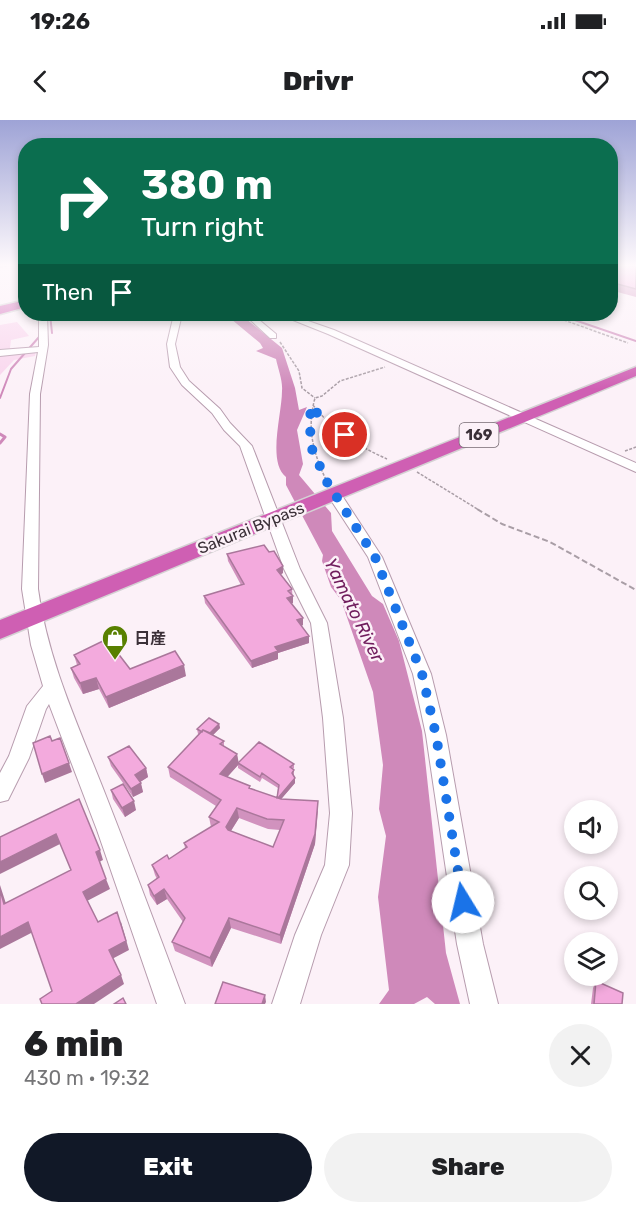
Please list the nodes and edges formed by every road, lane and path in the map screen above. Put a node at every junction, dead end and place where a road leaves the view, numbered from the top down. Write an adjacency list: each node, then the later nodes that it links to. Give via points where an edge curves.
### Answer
1 (41, 321): 8 (street)
2 (177, 321): 18 (street, via 171,346 176,370 182,381 240,437)
3 (256, 321): 6 (street)
4 (301, 321): 10 (street)
5 (567, 321): 7 (path)
6 (273, 336): 12 (path, via 290,353 304,392)
7 (628, 343)
8 (39, 350): 9 (street); 20 (street)
9 (0, 353)
10 (398, 363): 12 (path, via 340,381); 14 (street)
11 (636, 371): 14 (highway, Sakurai Bypass / 169)
12 (315, 398): 13 (path)
13 (313, 405): 15 (path, via 317,413 357,444); 17 (path, via 309,419 312,449)
14 (521, 418): 15 (highway, Sakurai Bypass / 169); 16 (street)
15 (403, 466): 17 (highway, Sakurai Bypass / 169); 19 (path, via 502,524 550,542)
16 (636, 468)
17 (328, 496): 18 (highway, Sakurai Bypass / 169); 26 (street, via 375,557 422,674)
18 (280, 516): 20 (highway, Sakurai Bypass / 169); 25 (street, via 292,569 319,623 341,813 337,865 308,935)
19 (636, 590)
20 (32, 617): 21 (highway, Sakurai Bypass / 169); 22 (street)
21 (0, 630)
22 (52, 688): 23 (street, via 37,706 19,758); 24 (street)
23 (0, 793)
24 (171, 1004)
25 (286, 1004)
26 (484, 1004)

